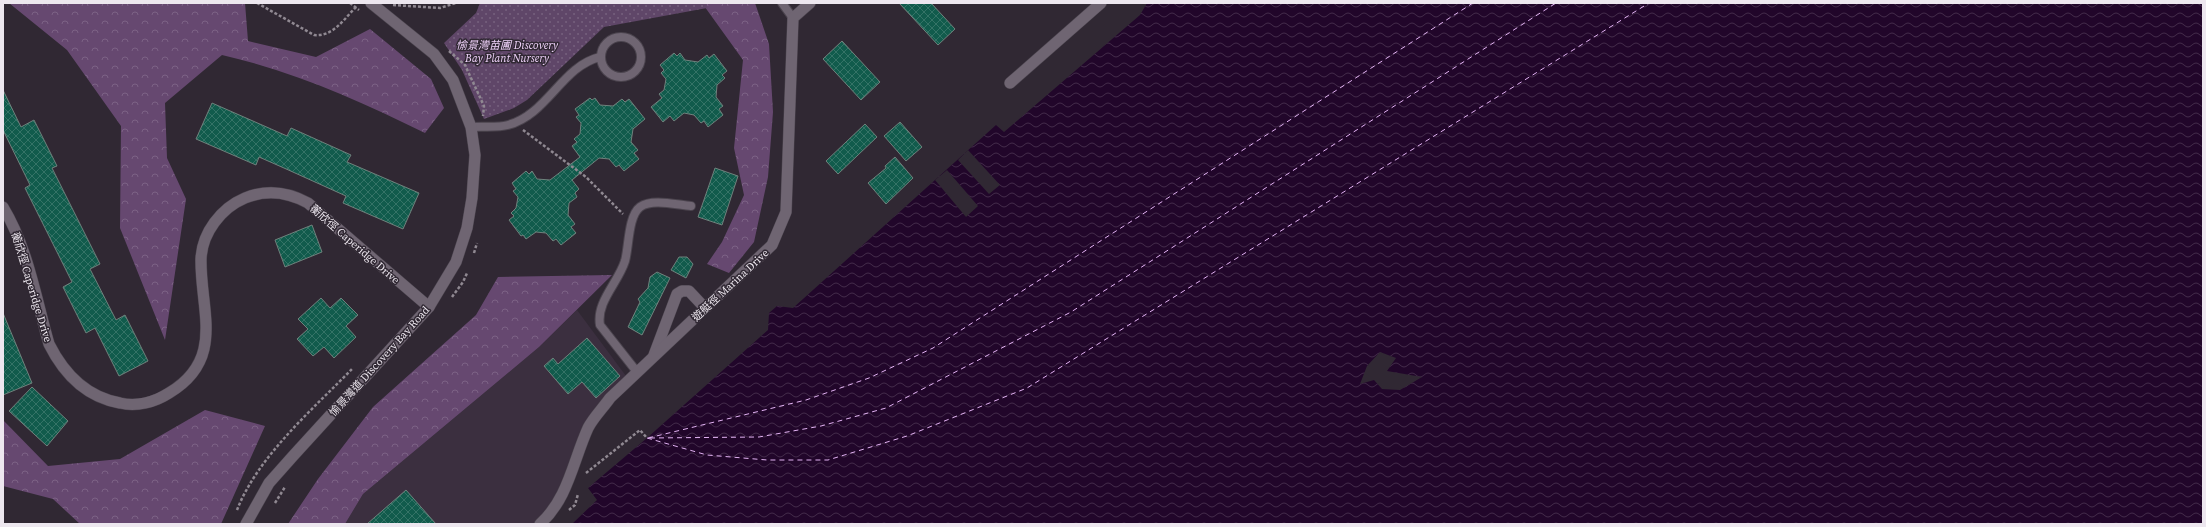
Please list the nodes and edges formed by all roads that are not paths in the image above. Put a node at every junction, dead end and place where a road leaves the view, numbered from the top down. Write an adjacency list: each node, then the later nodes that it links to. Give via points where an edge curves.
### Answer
1 (371, 3): 8 (street, 愉景灣道 Discovery Bay Road, via 434,54 453,80)
2 (782, 3): 5 (lane)
3 (810, 3): 5 (street)
4 (1101, 3): 7 (street)
5 (793, 18): 12 (street, 遊艇徑 Marina Drive, via 786,212 772,245)
6 (600, 57): 6 (lane, via 605,44 611,39 625,37 637,44 641,57 633,74 621,78 609,74 604,69); 8 (lane, via 590,59 580,67 533,112 508,125)
7 (1010, 82)
8 (476, 127): 11 (street, 愉景灣道 Discovery Bay Road, via 472,198 467,228 456,262)
9 (692, 206): 14 (lane, via 648,203 640,207 631,222 624,263 601,308 600,326)
10 (3, 207): 11 (street, 蘅欣徑 Caperidge Drive, via 21,245 55,357 75,382 106,401 143,404 176,389 190,376 200,361 208,325 201,259 205,241 220,215 239,200 250,196 274,192 308,203)
11 (429, 307): 15 (street, 愉景灣道 Discovery Bay Road, via 278,472)
12 (705, 308): 13 (street, 遊艇徑 Marina Drive); 13 (street, via 689,291 677,294)
13 (653, 357): 14 (street, 遊艇徑 Marina Drive)
14 (637, 372): 16 (street, 遊艇徑 Marina Drive, via 610,398 589,427 563,494)
15 (246, 524)
16 (540, 524)

